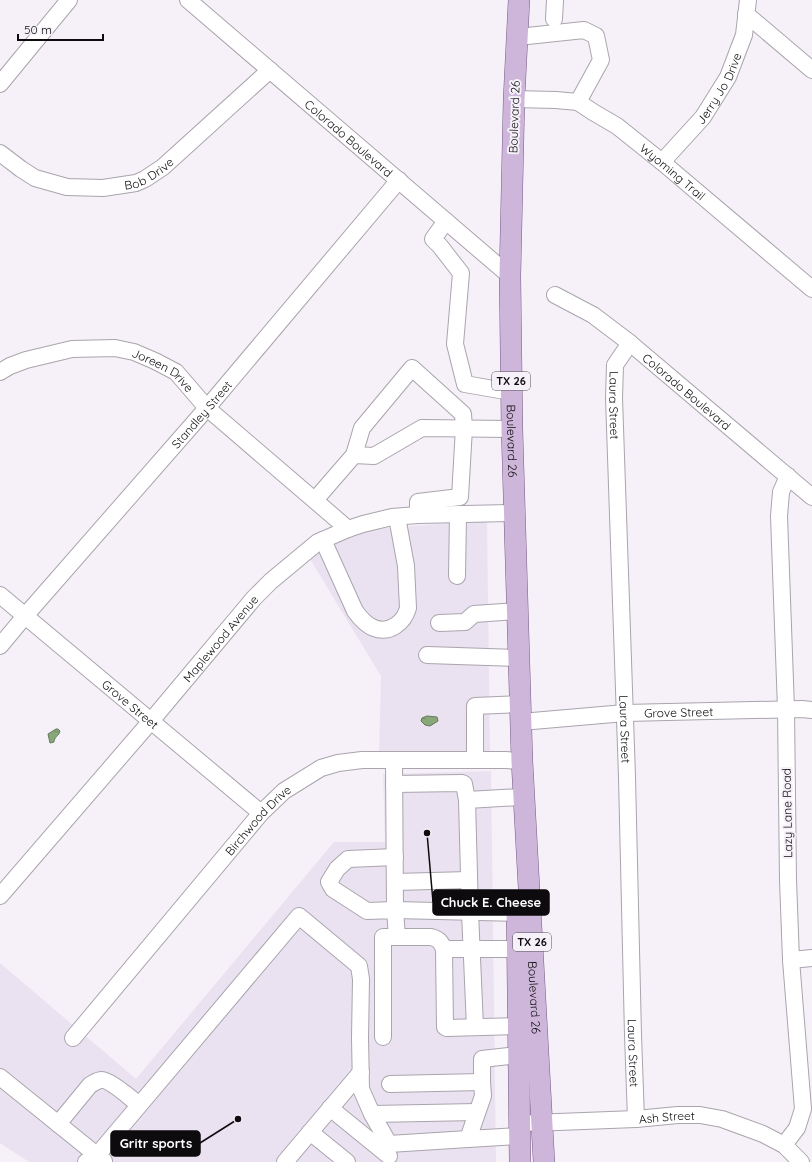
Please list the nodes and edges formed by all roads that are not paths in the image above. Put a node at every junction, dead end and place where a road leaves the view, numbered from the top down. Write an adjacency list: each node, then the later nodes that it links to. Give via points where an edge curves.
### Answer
1 (69, 0): 10 (street)
2 (188, 0): 8 (street, Colorado Boulevard)
3 (519, 0): 7 (main road, Boulevard 26 / TX 26)
4 (555, 0): 6 (street)
5 (747, 7): 9 (street); 14 (street, Jerry Jo Drive, via 744,35 728,77 703,117)
6 (554, 19)
7 (518, 37): 11 (main road, Boulevard 26 / TX 26); 12 (street, via 584,30 596,36 601,60)
8 (270, 70): 13 (street, Bob Drive, via 163,167 136,183 103,188 67,186 35,178); 15 (street, Colorado Boulevard)
9 (812, 70)
10 (0, 84)
11 (514, 100): 12 (street, Wyoming Trail); 17 (main road, Boulevard 26 / TX 26)
12 (578, 102): 14 (street, Wyoming Trail, via 617,126)
13 (0, 153)
14 (662, 162): 18 (street, Wyoming Trail)
15 (399, 180): 16 (street, Colorado Boulevard); 23 (street, Standley Street)
16 (446, 221): 17 (street, Colorado Boulevard); 22 (street, via 433,239 461,274 455,344 465,384)
17 (510, 276): 22 (main road, Boulevard 26 / TX 26)
18 (812, 289)
19 (555, 295): 20 (street, Colorado Boulevard, via 593,315)
20 (630, 343): 27 (street, Colorado Boulevard); 47 (street, Laura Street, via 615,365 614,398)
21 (0, 372): 23 (street, Joreen Drive, via 26,360 72,349 115,348 134,352 176,372)
22 (511, 392): 25 (main road, Boulevard 26 / TX 26)
23 (207, 408): 29 (street, Joreen Drive); 39 (street, Standley Street)
24 (464, 428): 25 (street); 26 (street, via 422,428 374,456); 26 (street, via 463,414 412,368 362,428); 31 (street, via 460,497 418,502)
25 (512, 429): 30 (main road, Boulevard 26 / TX 26)
26 (354, 455): 29 (street)
27 (788, 476): 28 (street, Colorado Boulevard); 44 (street, Lazy Lane Road, via 781,492 779,516)
28 (812, 497)
29 (315, 500): 34 (street, Joreen Drive)
30 (514, 513): 32 (street, Maplewood Avenue); 38 (main road, Boulevard 26 / TX 26)
31 (418, 514): 32 (street, Maplewood Avenue); 33 (street, Maplewood Avenue)
32 (458, 514): 36 (street)
33 (397, 517): 34 (street, Maplewood Avenue); 35 (street, via 406,566 408,608 403,620 389,629 374,628 360,618)
34 (348, 529): 35 (street, Maplewood Avenue)
35 (323, 540): 48 (street, Maplewood Avenue, via 270,581)
36 (457, 576)
37 (0, 595): 39 (street, Grove Street)
38 (518, 611): 40 (street, via 474,614 465,622); 43 (main road, Boulevard 26 / TX 26)
39 (25, 616): 41 (street, Standley Street); 48 (street, Grove Street)
40 (439, 623)
41 (0, 646)
42 (427, 656): 43 (street)
43 (519, 658): 46 (main road, Boulevard 26 / TX 26)
44 (786, 709): 45 (street, Grove Street); 47 (street, Grove Street); 68 (street, Lazy Lane Road)
45 (812, 710)
46 (521, 713): 47 (street, Grove Street); 50 (street, Grove Street, via 474,706); 51 (main road, Boulevard 26 / TX 26)
47 (625, 713): 82 (street, Laura Street)
48 (151, 721): 55 (street, Grove Street); 59 (street, Maplewood Avenue)
49 (394, 760): 50 (street, Birchwood Drive); 52 (street); 55 (street, Birchwood Drive, via 362,760 321,768 284,791)
50 (475, 760): 51 (street, Birchwood Drive)
51 (522, 761): 53 (main road, Boulevard 26 / TX 26); 83 (main road, Boulevard 26 / TX 26)
52 (394, 784): 54 (street, via 462,783); 56 (street)
53 (520, 797): 54 (street); 62 (main road, Boulevard 26 / TX 26, via 516,854)
54 (467, 800): 57 (street)
55 (261, 813): 72 (street, Birchwood Drive)
56 (395, 857): 58 (street); 60 (street, via 348,859 337,869 329,882 333,889 367,911)
57 (469, 880): 58 (street); 61 (street)
58 (395, 882): 60 (street)
59 (0, 896)
60 (395, 910): 61 (street); 63 (street)
61 (470, 912): 62 (street); 66 (street)
62 (517, 913): 65 (main road, Boulevard 26 / TX 26)
63 (397, 938): 64 (street, via 431,937 438,939); 71 (street, via 383,938)
64 (444, 949): 66 (street); 70 (street, via 445,1027)
65 (517, 949): 66 (street); 69 (main road, Boulevard 26 / TX 26)
66 (472, 950): 70 (street)
67 (812, 958): 68 (street)
68 (791, 960): 88 (street, Lazy Lane Road, via 803,1109 798,1128)
69 (518, 1026): 70 (street); 73 (main road, Boulevard 26 / TX 26)
70 (475, 1027)
71 (383, 1037)
72 (73, 1038)
73 (518, 1055): 76 (street, via 482,1060); 85 (main road, Boulevard 26 / TX 26)
74 (360, 1072): 78 (street, via 359,966 299,916); 79 (street); 81 (street, via 361,1089)
75 (0, 1077): 84 (street)
76 (482, 1082): 77 (street); 80 (street, via 483,1096)
77 (390, 1084)
78 (139, 1105): 84 (street, via 109,1081 96,1081); 90 (street)
79 (330, 1108): 86 (street); 89 (street)
80 (477, 1112): 81 (street); 87 (street)
81 (372, 1114): 89 (street)
82 (636, 1119): 83 (street, Ash Street); 88 (street, Ash Street, via 700,1115 722,1119 763,1134)
83 (542, 1122): 85 (street, Ash Street); 94 (main road, Boulevard 26 / TX 26)
84 (58, 1124): 90 (street)
85 (519, 1129): 87 (street, Ash Street); 93 (main road, Boulevard 26 / TX 26)
86 (310, 1132): 91 (street); 92 (street)
87 (468, 1139): 89 (street, Ash Street)
88 (784, 1145): 95 (street, Ash Street)
89 (389, 1154)
90 (96, 1160)
91 (289, 1160)
92 (347, 1162)
93 (520, 1162)
94 (544, 1162)
95 (801, 1162)

